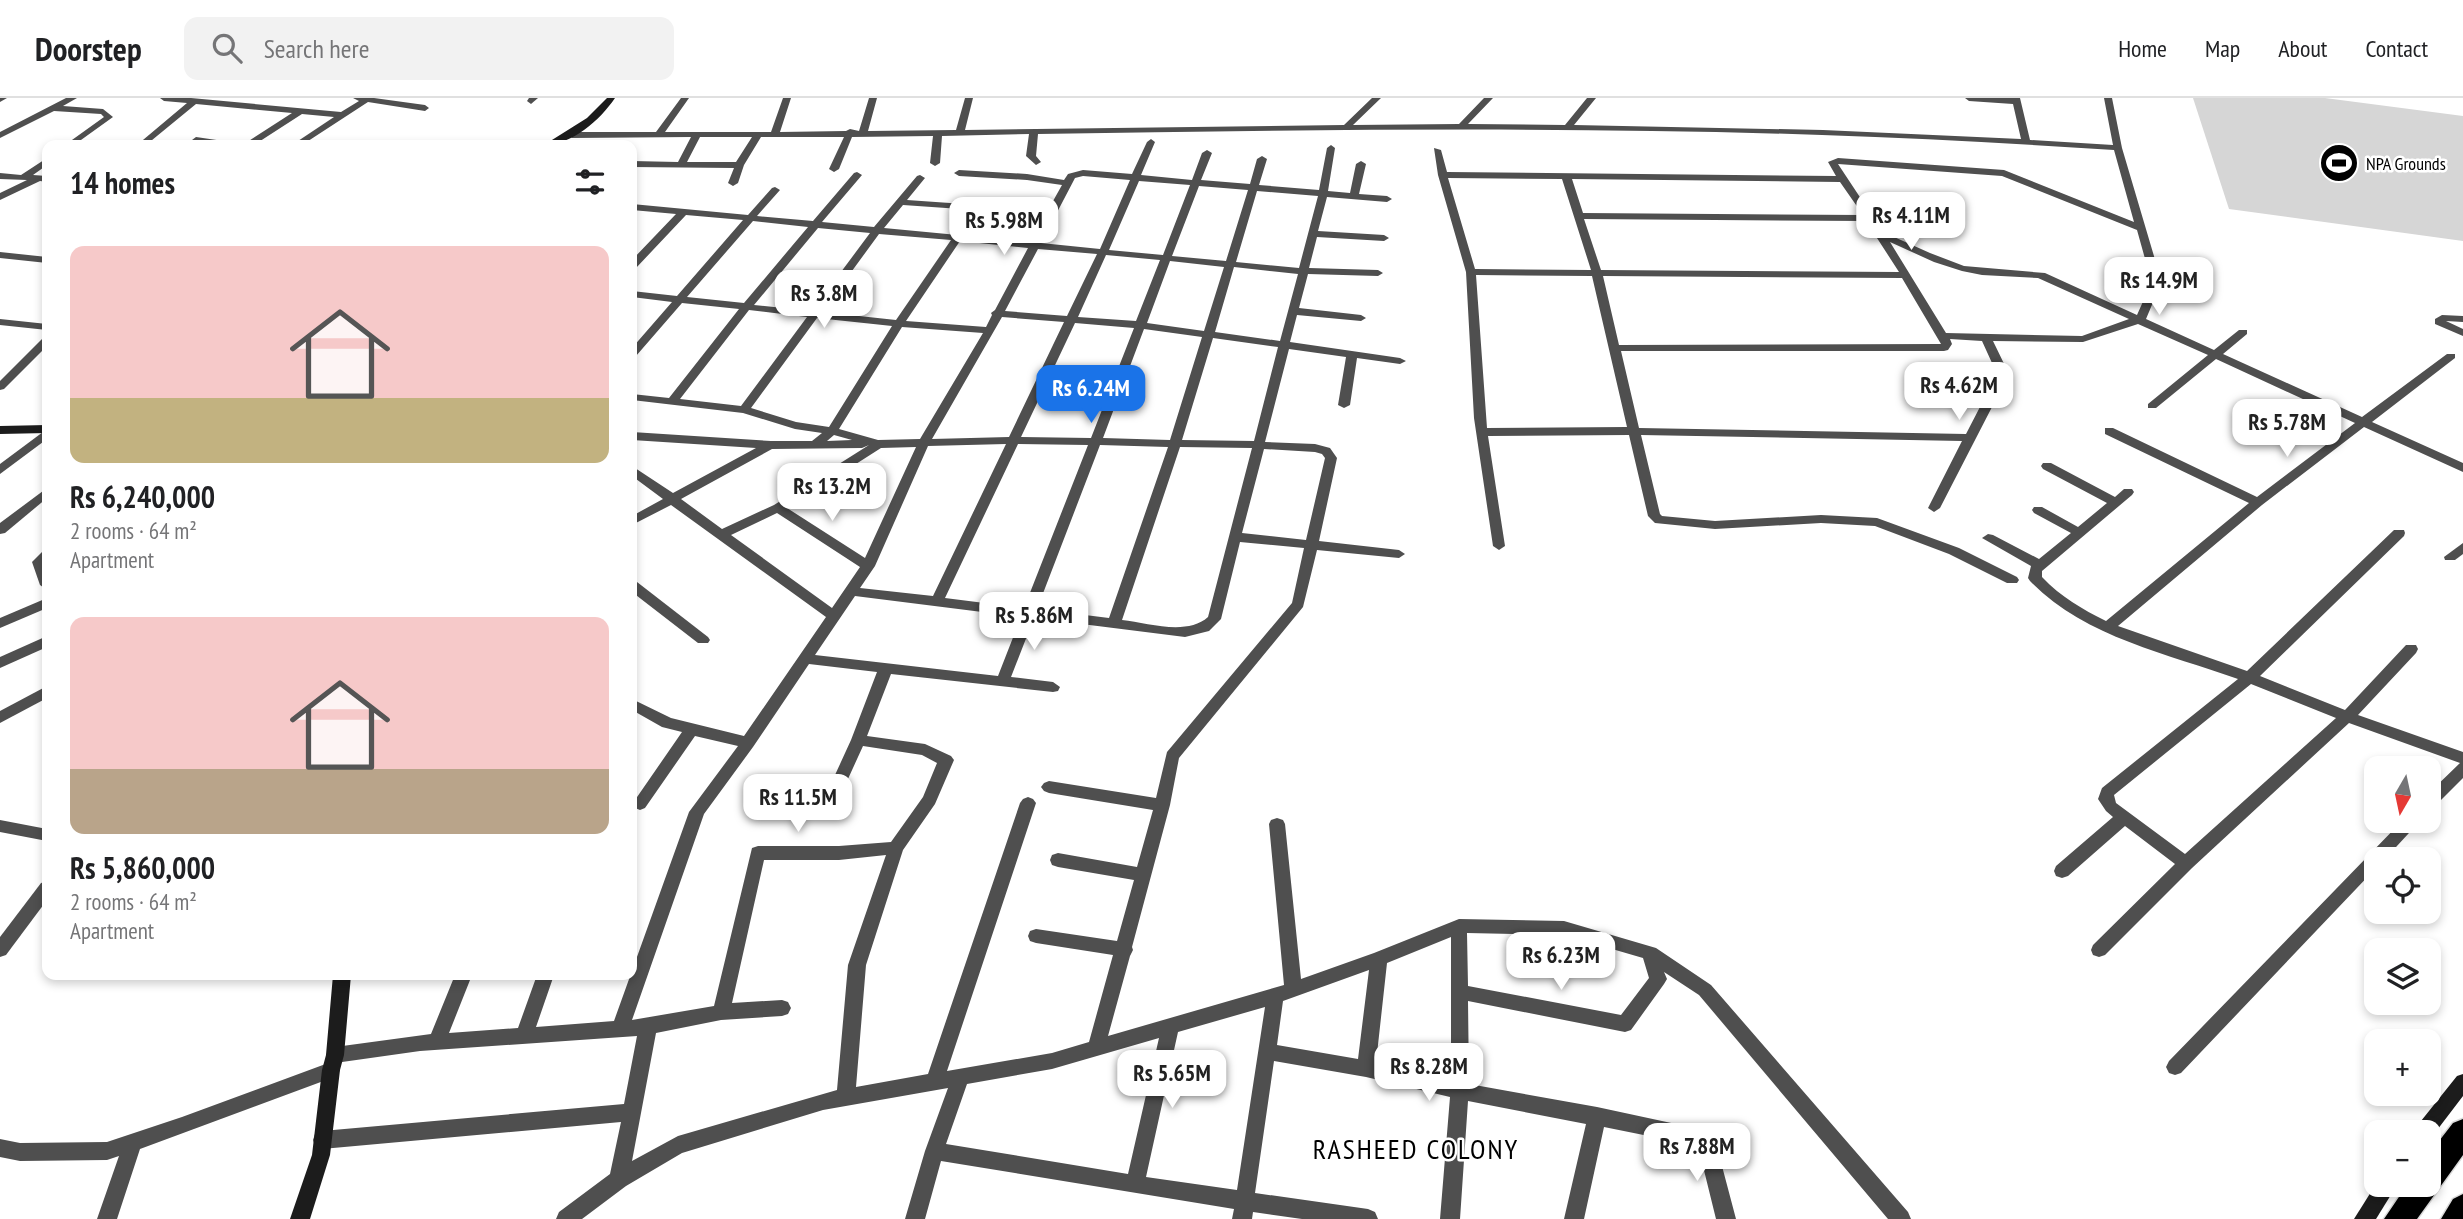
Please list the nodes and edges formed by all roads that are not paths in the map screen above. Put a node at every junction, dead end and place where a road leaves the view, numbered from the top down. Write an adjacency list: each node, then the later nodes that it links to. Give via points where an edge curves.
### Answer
1 (73, 98): 17 (street)
2 (164, 98): 16 (street)
3 (356, 98): 14 (street)
4 (611, 98): 34 (street)
5 (685, 98): 29 (street)
6 (787, 98): 32 (street)
7 (873, 98): 26 (street)
8 (969, 98): 27 (street)
9 (1377, 98): 21 (street)
10 (1489, 98): 23 (street)
11 (1592, 98): 22 (street)
12 (1969, 98): 15 (street)
13 (2108, 98): 43 (street)
14 (366, 100): 18 (street); 20 (street)
15 (2017, 100): 40 (street)
16 (193, 102): 19 (street); 36 (street)
17 (51, 108): 33 (street); 35 (street, via 103,112 109,117)
18 (425, 108)
19 (302, 110): 20 (street); 37 (street)
20 (344, 115): 38 (street)
21 (1348, 125): 23 (street); 24 (street)
22 (1569, 125): 23 (street); 40 (street)
23 (1461, 127)
24 (1034, 130): 27 (street); 47 (street, via 1031,156)
25 (850, 132): 26 (street); 32 (street); 54 (street)
26 (863, 132): 28 (street)
27 (960, 132): 28 (street)
28 (938, 133): 48 (street)
29 (659, 134): 30 (street); 34 (street)
30 (697, 134): 31 (street); 51 (street)
31 (758, 134): 32 (street); 53 (street)
32 (775, 134)
33 (0, 135)
34 (572, 135): 39 (street)
35 (76, 140)
36 (147, 140)
37 (256, 140)
38 (304, 140)
39 (560, 140)
40 (2026, 141): 43 (street)
41 (1151, 142): 62 (street)
42 (1331, 148): 71 (street)
43 (2118, 148): 83 (street)
44 (1437, 150): 57 (street)
45 (1207, 153): 68 (street)
46 (1262, 159): 69 (street)
47 (1036, 162)
48 (935, 163)
49 (42, 164): 60 (street)
50 (637, 164): 51 (street)
51 (681, 164): 53 (street)
52 (1361, 164): 72 (street)
53 (739, 165): 66 (street)
54 (834, 169)
55 (959, 173): 67 (street)
56 (857, 175): 82 (street)
57 (1443, 175): 59 (street); 97 (street)
58 (0, 176): 60 (street)
59 (1566, 176): 65 (street); 79 (street)
60 (24, 177): 63 (street)
61 (920, 178): 75 (street)
62 (1137, 178): 67 (street, via 1083,173 1071,176); 68 (street); 90 (street)
63 (42, 179)
64 (42, 179): 73 (street)
65 (1843, 179): 80 (street); 83 (street, via 1833,162 2004,173)
66 (733, 183)
67 (1067, 183): 78 (street)
68 (1196, 183): 69 (street); 92 (street)
69 (1254, 188): 71 (street); 95 (street)
70 (775, 190): 81 (street)
71 (1323, 194): 72 (street); 85 (street)
72 (1354, 196): 74 (street)
73 (0, 197)
74 (1387, 199)
75 (900, 202): 78 (street); 84 (street)
76 (637, 208): 77 (street)
77 (683, 212): 81 (street); 94 (street)
78 (1051, 213): 89 (street)
79 (1580, 216): 80 (street); 99 (street)
80 (1871, 218): 86 (street)
81 (748, 219): 82 (street); 102 (street)
82 (816, 225): 84 (street); 103 (street)
83 (2141, 228): 108 (street, via 2154,288)
84 (877, 230): 87 (street); 106 (street)
85 (1313, 233): 88 (street); 96 (street)
86 (1881, 234): 100 (street); 108 (street, via 1961,268 2040,275)
87 (958, 237): 89 (street); 112 (street)
88 (1384, 238)
89 (1034, 245): 90 (street); 105 (street)
90 (1103, 252): 92 (street); 110 (street)
91 (0, 255): 93 (street)
92 (1165, 258): 95 (street); 113 (street)
93 (42, 259)
94 (637, 260)
95 (1230, 264): 96 (street); 119 (street)
96 (1303, 271): 98 (street); 104 (street)
97 (1471, 272): 99 (street); 141 (street)
98 (1378, 273)
99 (1597, 274): 100 (street); 124 (street)
100 (1906, 275): 118 (street)
101 (637, 295): 102 (street)
102 (680, 299): 103 (street); 123 (street)
103 (747, 306): 106 (street); 131 (street)
104 (1293, 311): 107 (street); 121 (street)
105 (996, 313): 110 (street); 115 (street)
106 (816, 315): 112 (street); 134 (street)
107 (1362, 318)
108 (2141, 319): 120 (street, via 2083,339); 126 (street)
109 (2463, 319): 117 (street, via 2438,320)
110 (1069, 320): 113 (street); 145 (street)
111 (1, 323): 114 (street)
112 (899, 324): 115 (street); 138 (street)
113 (1141, 325): 119 (street); 146 (street)
114 (42, 327)
115 (989, 330): 150 (street)
116 (2243, 332): 126 (street)
117 (2463, 333)
118 (1942, 335): 120 (street); 124 (street, via 1947,344 1937,349)
119 (1209, 336): 121 (street); 151 (street)
120 (1986, 338): 144 (street, via 2003,374)
121 (1285, 343): 125 (street); 152 (street)
122 (42, 345): 129 (street)
123 (637, 348)
124 (1616, 348): 139 (street)
125 (1353, 354): 128 (street); 132 (street)
126 (2216, 354): 133 (street); 135 (street)
127 (2451, 356): 135 (street)
128 (1400, 361)
129 (0, 387)
130 (637, 398): 131 (street)
131 (673, 402): 134 (street)
132 (1345, 405)
133 (2152, 406)
134 (744, 410): 138 (street)
135 (2365, 421): 154 (street); 161 (street)
136 (0, 429): 137 (street)
137 (42, 431)
138 (832, 431): 148 (street); 149 (street)
139 (1635, 431): 141 (street); 144 (street); 179 (street, via 1654,516 1659,520 1715,526 1821,519 1877,522 1954,551)
140 (2109, 431): 161 (street)
141 (1482, 432): 173 (street)
142 (42, 435): 155 (street)
143 (637, 436): 147 (street)
144 (1969, 438): 163 (street)
145 (1014, 440): 146 (street); 150 (street); 182 (street)
146 (1094, 442): 151 (street); 184 (street)
147 (771, 444): 148 (street); 159 (street)
148 (816, 444): 149 (street)
149 (878, 444): 150 (street); 162 (street)
150 (923, 444): 178 (street)
151 (1175, 444): 152 (street); 186 (street)
152 (1259, 445): 170 (street); 172 (street, via 1315,448 1331,458)
153 (2047, 466): 160 (street)
154 (2463, 468)
155 (0, 470)
156 (637, 474): 159 (street)
157 (2128, 492): 160 (street)
158 (42, 496): 166 (street)
159 (673, 500): 165 (street); 169 (street)
160 (2115, 502): 167 (street)
161 (2258, 502): 188 (street)
162 (778, 508): 169 (street); 178 (street)
163 (1934, 508)
164 (2038, 510): 167 (street)
165 (637, 518)
166 (0, 530)
167 (2078, 532): 177 (street)
168 (2399, 533): 195 (street)
169 (722, 534): 185 (street)
170 (1236, 537): 172 (street); 186 (street, via 1214,619 1204,628 1185,632)
171 (1988, 538): 177 (street)
172 (1312, 545): 175 (street); 211 (street, via 1298,604 1172,756)
173 (1499, 546)
174 (2463, 547): 176 (street)
175 (1399, 554)
176 (2450, 557)
177 (2040, 565): 188 (street, via 2035,578 2042,589 2062,606)
178 (868, 566): 181 (street)
179 (2012, 580)
180 (637, 588): 189 (street)
181 (851, 591): 182 (street); 185 (street)
182 (937, 601): 184 (street)
183 (42, 605): 187 (street)
184 (1031, 612): 186 (street); 196 (street)
185 (834, 616): 192 (street)
186 (1115, 621)
187 (0, 623)
188 (2109, 626): 195 (street)
189 (703, 640)
190 (42, 643): 193 (street)
191 (2411, 649): 200 (street)
192 (806, 659): 194 (street); 204 (street)
193 (0, 663)
194 (885, 670): 196 (street); 203 (street)
195 (2250, 677): 200 (street); 213 (street, via 2107,792 2111,807)
196 (1003, 680): 197 (street)
197 (1053, 687)
198 (42, 694): 201 (street)
199 (637, 707): 202 (street, via 667,723)
200 (2347, 717): 205 (street); 220 (street)
201 (0, 718)
202 (692, 729): 204 (street); 210 (street)
203 (858, 740): 212 (street); 218 (street, via 925,750 946,760 930,800)
204 (748, 743): 238 (street, via 697,812)
205 (2463, 758)
206 (2463, 768): 208 (street)
207 (1049, 787): 211 (street)
208 (2441, 791)
209 (1028, 803): 249 (street)
210 (640, 804)
211 (1162, 806): 222 (street)
212 (827, 810)
213 (2124, 817): 220 (street); 221 (street)
214 (1277, 824): 235 (street)
215 (0, 827): 217 (street)
216 (2400, 833): 246 (street)
217 (42, 834)
218 (896, 848): 237 (street, via 758,853); 252 (street, via 858,965)
219 (1058, 860): 222 (street)
220 (2186, 863): 228 (street)
221 (2062, 871)
222 (1144, 875): 227 (street)
223 (42, 895): 226 (street)
224 (1459, 926): 229 (street, via 1564,928); 230 (street); 234 (street)
225 (1036, 936): 227 (street)
226 (0, 950)
227 (1125, 950): 243 (street)
228 (2099, 950)
229 (1650, 953): 234 (street, via 1658,979 1625,1024); 276 (street, via 1705,990)
230 (1379, 959): 235 (street); 247 (street)
231 (341, 980): 245 (street)
232 (461, 980): 242 (street)
233 (543, 980): 241 (street)
234 (1460, 992): 251 (street)
235 (1284, 993): 240 (street); 244 (street)
236 (782, 1008): 237 (street)
237 (720, 1012): 239 (street)
238 (621, 1027): 239 (street); 241 (street)
239 (648, 1027): 253 (street)
240 (1170, 1027): 243 (street); 263 (street)
241 (524, 1036): 242 (street)
242 (437, 1041): 245 (street)
243 (1097, 1046): 248 (street, via 1052,1061)
244 (1267, 1052): 247 (street); 267 (street)
245 (333, 1063): 257 (street); 258 (street)
246 (2175, 1067)
247 (1366, 1069): 251 (street)
248 (961, 1077): 249 (street); 260 (street)
249 (934, 1082): 252 (street)
250 (2463, 1082): 255 (street)
251 (1460, 1091): 254 (street); 273 (street)
252 (846, 1097): 262 (street, via 678,1145)
253 (631, 1112): 257 (street); 262 (street)
254 (1597, 1116): 274 (street); 275 (street, via 1706,1138)
255 (2433, 1120)
256 (2463, 1132): 261 (highway)
257 (323, 1140): 269 (street)
258 (133, 1142): 259 (street, via 107,1151); 268 (street)
259 (0, 1148)
260 (934, 1151): 263 (street); 271 (street)
261 (2441, 1161)
262 (619, 1179): 270 (street)
263 (1135, 1185): 267 (street)
264 (2380, 1197): 277 (street)
265 (2415, 1197): 278 (highway)
266 (2463, 1209): 279 (highway)
267 (1244, 1211): 272 (street)
268 (107, 1219)
269 (300, 1219)
270 (566, 1219)
271 (915, 1219)
272 (1368, 1219)
273 (1450, 1219)
274 (1574, 1219)
275 (1726, 1219)
276 (1901, 1219)
277 (2364, 1219)
278 (2399, 1219)
279 (2456, 1219)

